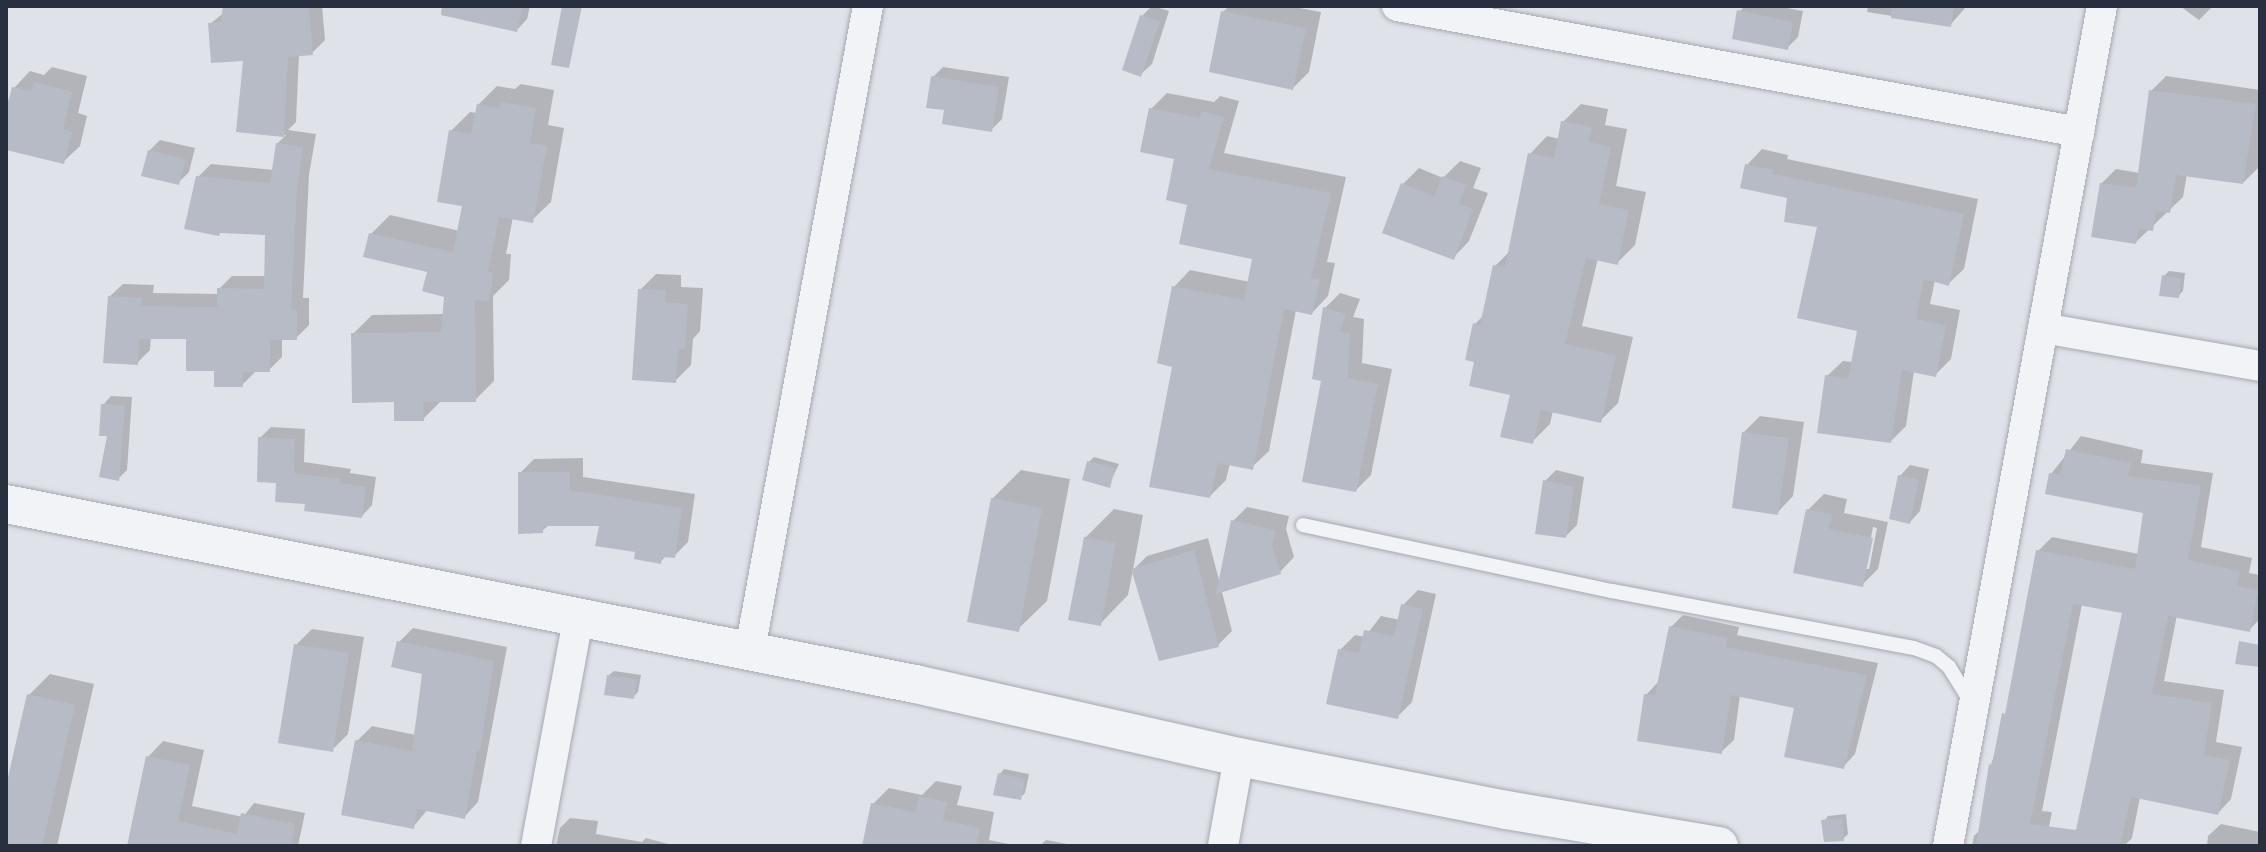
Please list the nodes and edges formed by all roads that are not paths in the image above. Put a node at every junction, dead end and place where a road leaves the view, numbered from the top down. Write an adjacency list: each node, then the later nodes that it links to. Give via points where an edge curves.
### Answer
1 (868, 6): 10 (street)
2 (1397, 6): 4 (street)
3 (2102, 6): 4 (street)
4 (2079, 132): 5 (street)
5 (2043, 328): 6 (street); 11 (street)
6 (2260, 366)
7 (6, 504): 9 (street)
8 (1303, 525): 11 (lane, via 1914,648 1949,667)
9 (578, 619): 10 (street); 13 (street)
10 (750, 650): 12 (street)
11 (1973, 709): 16 (street)
12 (1239, 757): 14 (street); 15 (street)
13 (536, 846)
14 (1223, 846)
15 (1719, 846)
16 (1948, 846)

